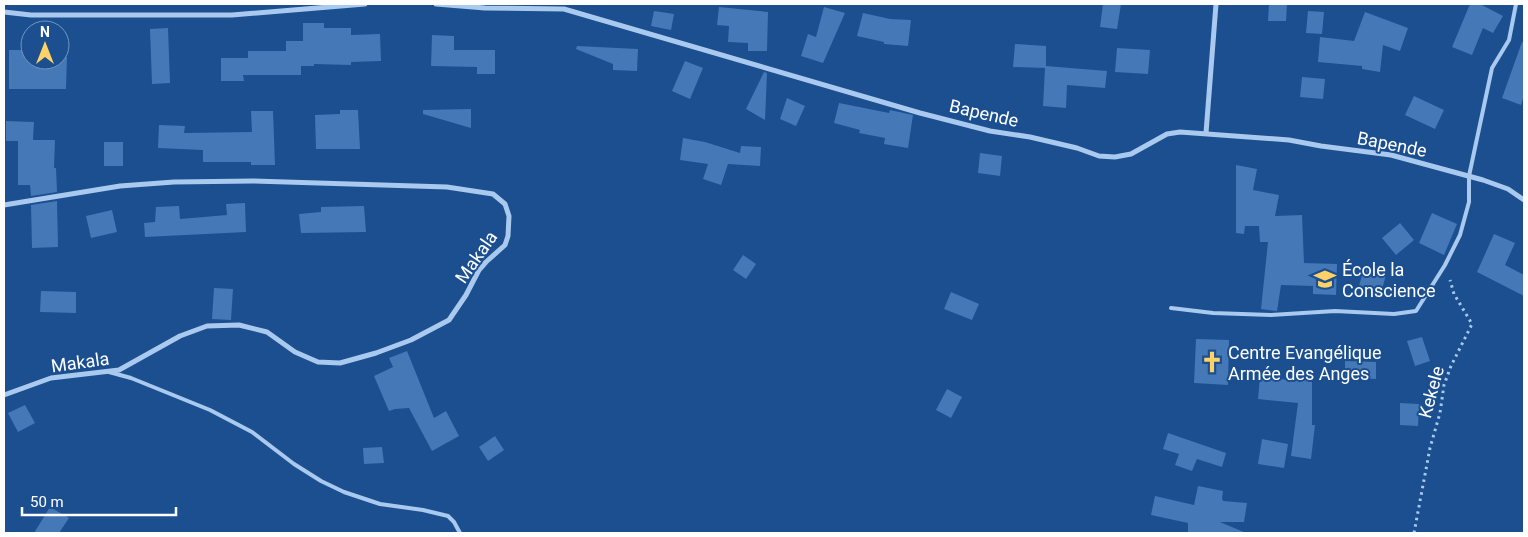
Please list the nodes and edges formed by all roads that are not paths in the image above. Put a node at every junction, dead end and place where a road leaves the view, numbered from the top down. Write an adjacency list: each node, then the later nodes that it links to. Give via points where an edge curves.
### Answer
1 (365, 4): 6 (street, via 232,15 31,15)
2 (436, 4): 5 (street, Bapende, via 485,8)
3 (1216, 4): 7 (street)
4 (1516, 4): 8 (lane, via 1509,40 1492,68)
5 (564, 6): 7 (street, Bapende, via 920,112 1099,156 1131,154 1167,134)
6 (4, 12)
7 (1206, 133): 8 (street, Bapende, via 1289,140 1391,155)
8 (1469, 176): 9 (street, Bapende, via 1508,189); 11 (lane, via 1469,202 1460,235 1446,265 1416,311 1271,315)
9 (1524, 200)
10 (4, 205): 12 (street, Makala, via 120,186 243,181 447,186 493,194 505,204 509,216 505,245 479,270 449,320 411,340 340,363 318,362 295,352 267,332 239,325 207,326 180,336 128,366)
11 (1171, 308)
12 (109, 372): 13 (street, Makala, via 51,378); 14 (lane, via 210,410 252,432 294,464 344,492 380,504 448,516)
13 (4, 395)
14 (460, 533)

